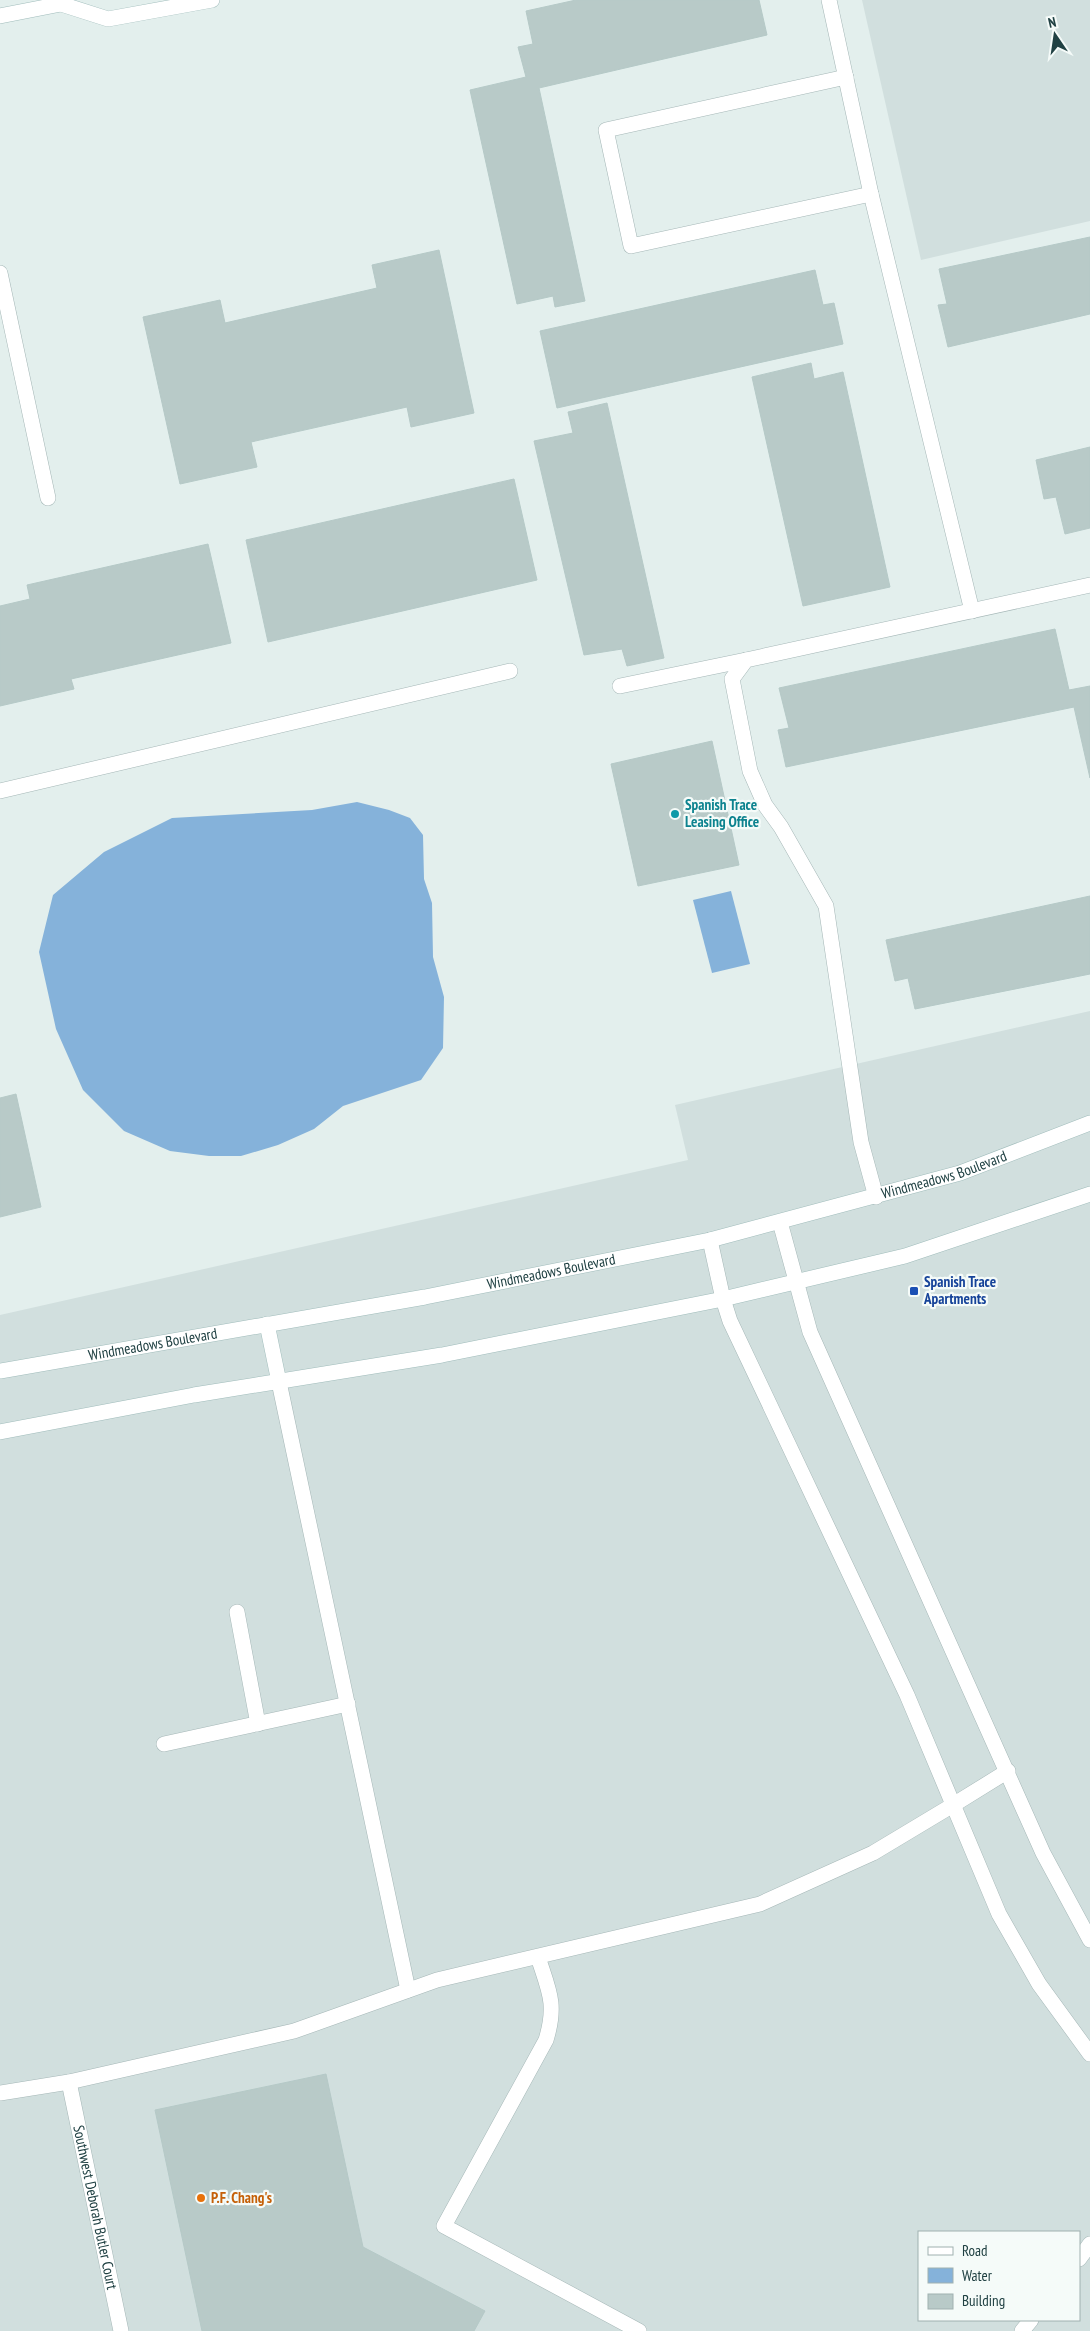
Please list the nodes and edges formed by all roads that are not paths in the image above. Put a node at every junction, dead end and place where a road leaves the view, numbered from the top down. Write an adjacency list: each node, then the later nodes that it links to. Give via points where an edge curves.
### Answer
1 (212, 0): 3 (street, via 108,19)
2 (829, 0): 5 (street)
3 (63, 2): 4 (street)
4 (0, 16)
5 (846, 77): 6 (street); 6 (street, via 606,130 632,246)
6 (871, 194): 10 (street)
7 (0, 273): 8 (street)
8 (48, 498)
9 (1090, 585): 10 (street)
10 (972, 611): 11 (street)
11 (746, 660): 13 (street); 17 (street, via 732,679 750,772 765,805 826,906 861,1142)
12 (510, 671): 14 (street)
13 (620, 686)
14 (0, 791)
15 (1090, 1123): 17 (street, Windmeadows Boulevard, via 960,1173)
16 (1090, 1194): 20 (street, via 904,1256)
17 (876, 1197): 18 (street, Windmeadows Boulevard)
18 (780, 1222): 19 (street, Windmeadows Boulevard); 20 (street)
19 (710, 1240): 21 (street); 22 (street, Windmeadows Boulevard, via 425,1297)
20 (797, 1282): 21 (street); 30 (street, via 810,1332 958,1667)
21 (723, 1299): 24 (street, via 442,1355); 31 (street, via 730,1321 907,1695)
22 (267, 1324): 23 (street, Windmeadows Boulevard); 24 (street)
23 (0, 1371)
24 (280, 1382): 25 (street); 27 (street)
25 (0, 1432)
26 (236, 1612): 28 (street)
27 (348, 1704): 28 (street); 34 (street)
28 (258, 1724): 29 (street)
29 (164, 1744)
30 (1008, 1772): 31 (street); 32 (street, via 1043,1853)
31 (953, 1805): 33 (street, via 873,1853 760,1904); 35 (street, via 999,1914 1039,1984)
32 (1090, 1940)
33 (538, 1957): 34 (street, via 437,1980); 42 (street, via 552,2001 552,2019 546,2040 444,2226)
34 (408, 1990): 36 (street, via 294,2031)
35 (1090, 2054)
36 (69, 2082): 37 (street); 41 (street, Southwest Deborah Butler Court)
37 (0, 2093)
38 (1090, 2244): 39 (street)
39 (1080, 2258)
40 (1030, 2321): 43 (street)
41 (121, 2331)
42 (638, 2331)
43 (1022, 2331)

